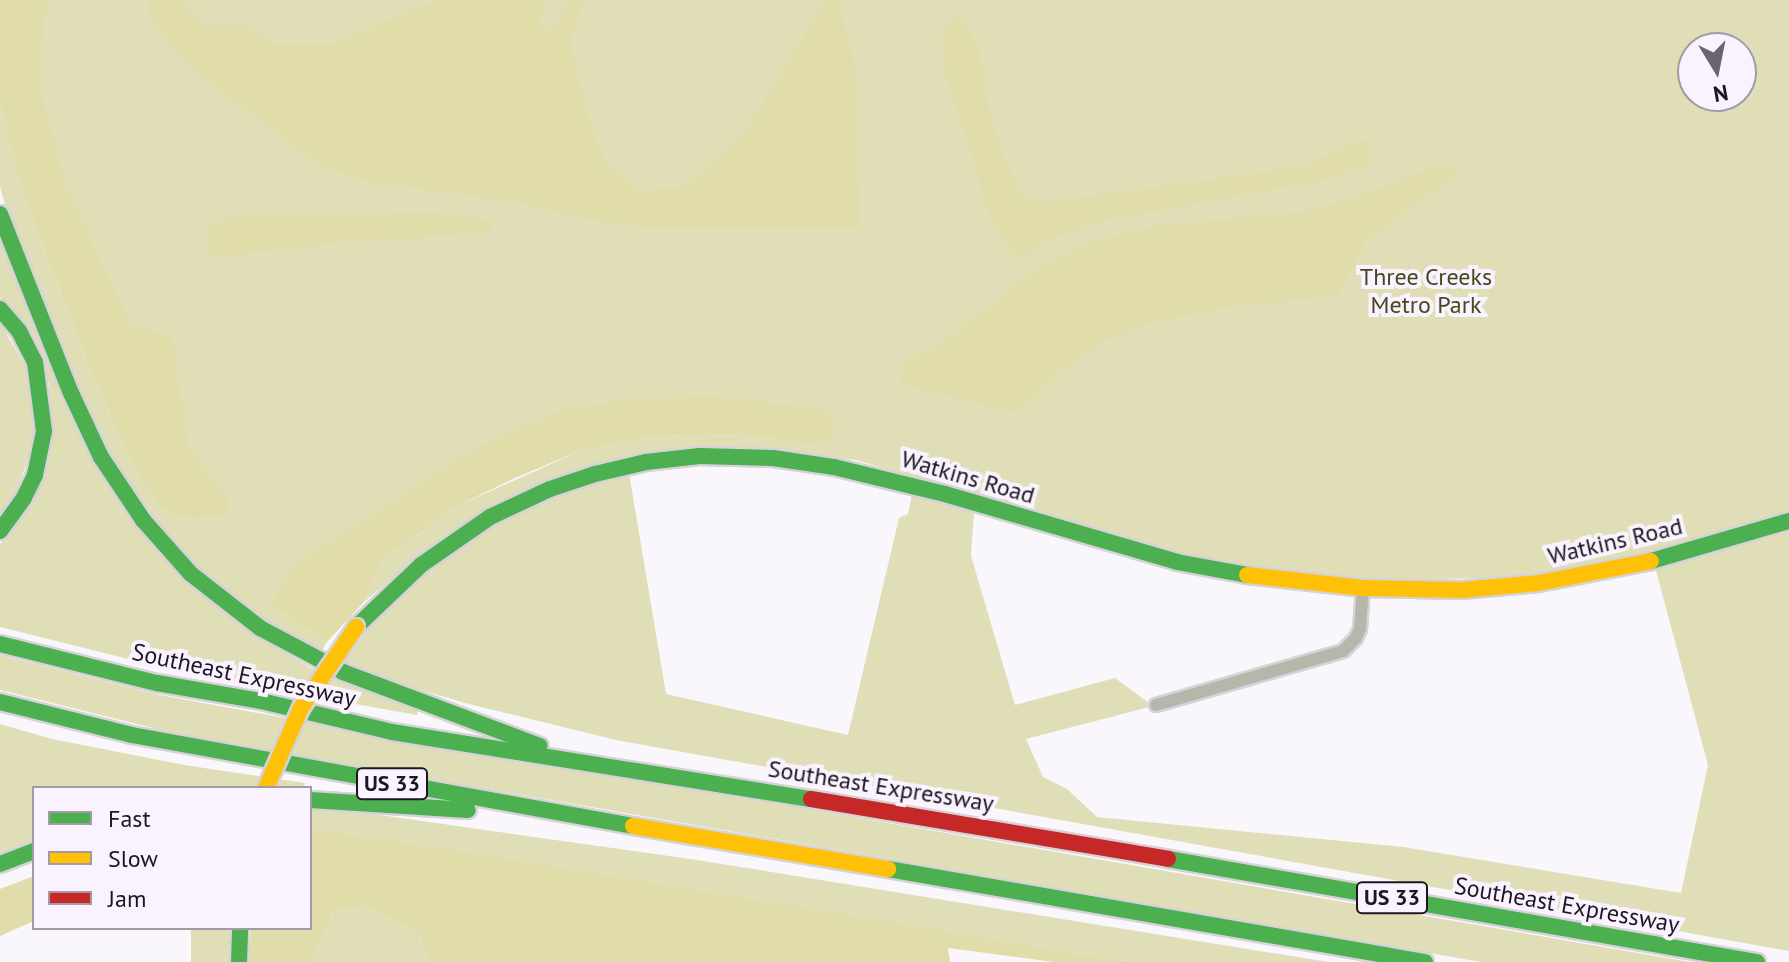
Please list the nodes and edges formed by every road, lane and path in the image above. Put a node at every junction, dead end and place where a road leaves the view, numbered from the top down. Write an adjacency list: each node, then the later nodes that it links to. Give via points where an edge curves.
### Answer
1 (0, 214): 9 (main road, via 101,457 143,520 191,574 260,628 343,672)
2 (0, 309): 4 (main road, via 35,362 44,422 35,475)
3 (1789, 521): 5 (main road, Watkins Road, via 1638,564 1539,583 1462,590)
4 (0, 531)
5 (1363, 588): 8 (street, via 1360,629 1343,651); 10 (main road, Watkins Road, bridge, via 1255,577 1177,562 834,467 700,456 620,468 516,504 447,544 396,586 356,627 301,708)
6 (0, 644): 9 (main road, Southeast Expressway / US 33, via 392,732)
7 (0, 702): 12 (main road, US 33, via 132,735)
8 (1156, 705)
9 (587, 763): 18 (main road, Southeast Expressway / US 33)
10 (267, 786)
11 (312, 800): 12 (main road)
12 (653, 828): 17 (main road, US 33)
13 (32, 852): 14 (main road)
14 (0, 864)
15 (240, 930): 16 (main road)
16 (239, 962)
17 (1425, 962)
18 (1757, 962)

